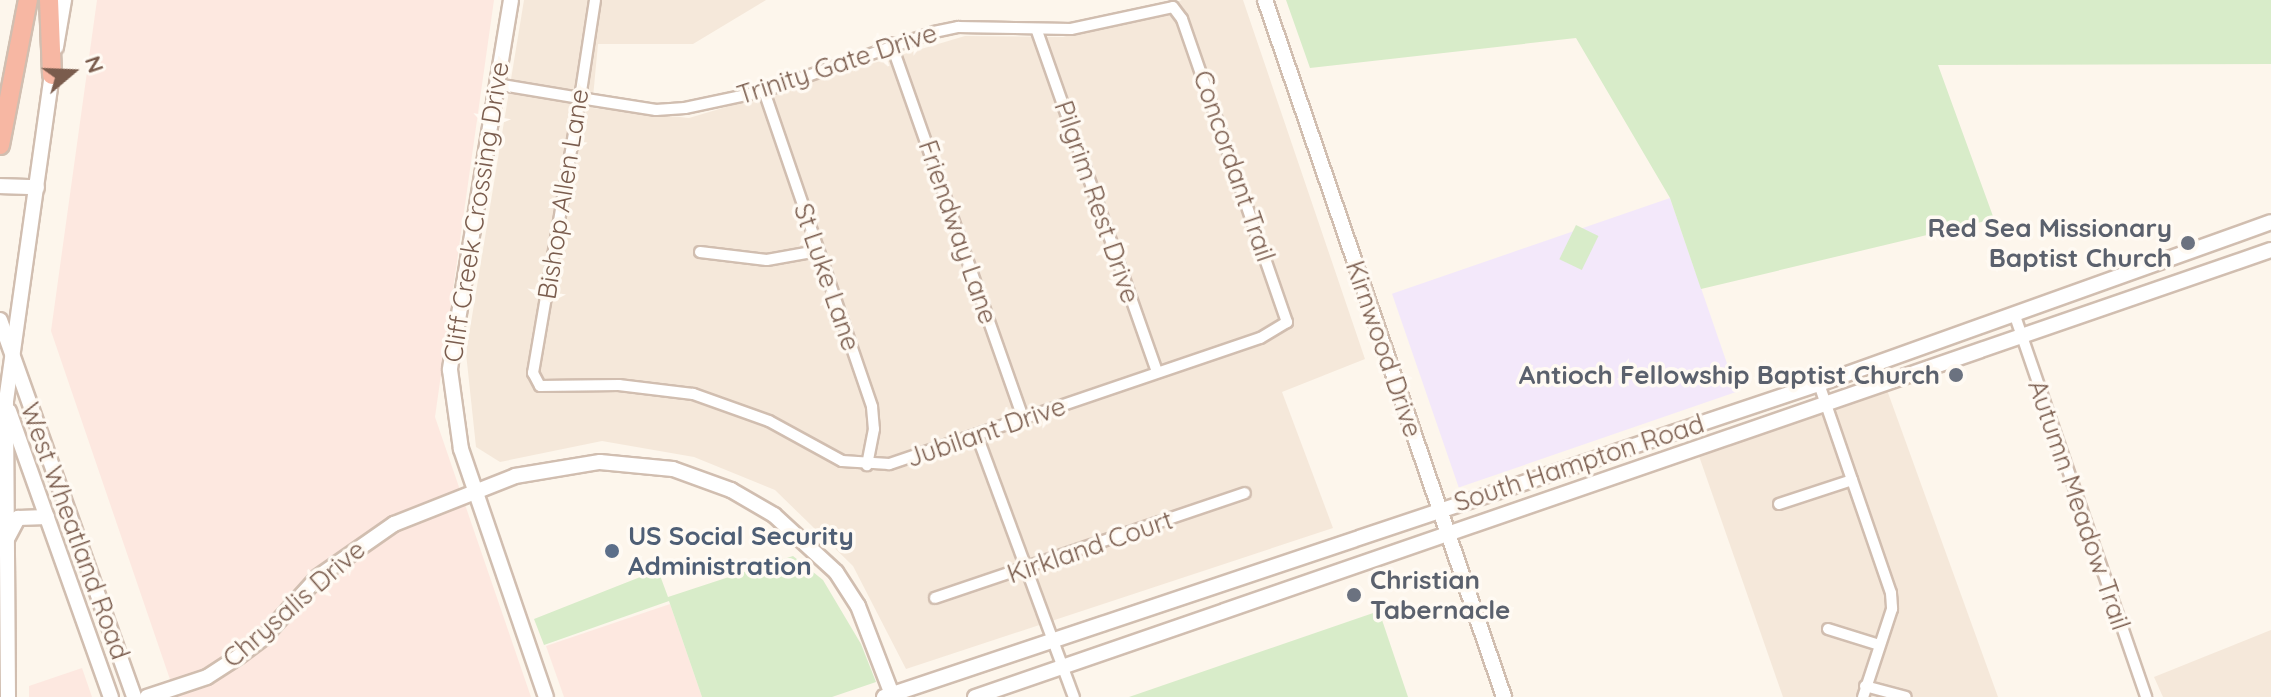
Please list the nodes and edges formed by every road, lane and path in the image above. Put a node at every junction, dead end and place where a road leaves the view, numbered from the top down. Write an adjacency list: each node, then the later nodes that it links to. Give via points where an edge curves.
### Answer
1 (28, 0): 14 (highway)
2 (49, 0): 10 (highway)
3 (64, 0): 10 (main road)
4 (511, 0): 11 (main road, Cliff Creek Crossing Drive)
5 (595, 0): 13 (street, Bishop Allen Lane)
6 (1265, 0): 40 (main road, Kirnwood Drive)
7 (1178, 11): 8 (street, Trinity Gate Drive, via 1167,7); 24 (street, Concordant Trail)
8 (1037, 31): 9 (street, Trinity Gate Drive, via 958,27); 27 (street, Pilgrim Rest Drive)
9 (891, 43): 12 (street, Trinity Gate Drive); 33 (street, Friendway Lane)
10 (52, 75): 16 (main road)
11 (496, 84): 13 (street, Trinity Gate Drive); 37 (main road, Cliff Creek Crossing Drive, via 450,370 461,449)
12 (764, 91): 13 (street, Trinity Gate Drive, via 669,110); 19 (street, St Luke Lane)
13 (580, 98): 30 (street, Bishop Allen Lane, via 533,373)
14 (0, 145)
15 (0, 186): 16 (main road)
16 (37, 187): 23 (main road)
17 (2271, 222): 21 (main road, South Hampton Road)
18 (2271, 250): 25 (main road, South Hampton Road)
19 (817, 251): 20 (street, via 767,260); 35 (street, St Luke Lane, via 872,407)
20 (700, 252)
21 (2014, 313): 25 (street, Autumn Meadow Trail); 29 (main road, South Hampton Road)
22 (0, 321): 23 (main road); 26 (main road, West Wheatland Road)
23 (18, 321): 26 (main road)
24 (1287, 322): 27 (street, Jubilant Drive, via 1279,331)
25 (2021, 339): 32 (main road, South Hampton Road); 61 (street, Autumn Meadow Trail)
26 (13, 356): 31 (main road); 54 (main road, West Wheatland Road)
27 (1157, 372): 33 (street, Jubilant Drive)
28 (0, 384): 31 (main road, West Wheatland Road)
29 (1819, 384): 32 (street); 40 (main road, South Hampton Road)
30 (540, 386): 35 (street, Jubilant Drive, via 619,385 693,394 769,421 833,458)
31 (6, 401): 41 (main road, West Wheatland Road); 43 (main road)
32 (1825, 404): 36 (street); 42 (main road, South Hampton Road)
33 (1024, 421): 34 (street, Jubilant Drive)
34 (978, 438): 35 (street, Jubilant Drive, via 898,463); 44 (street)
35 (867, 465)
36 (1852, 480): 39 (street); 48 (street, via 1891,593 1892,609)
37 (475, 491): 51 (main road, Chrysalis Drive, via 540,470 600,462 673,469 731,490 774,515 836,572 858,606); 55 (main road, Chrysalis Drive, via 423,510 353,549 238,657 207,677); 56 (main road, Cliff Creek Crossing Drive)
38 (1245, 493): 44 (street, Kirkland Court)
39 (1779, 504)
40 (1439, 509): 42 (main road, Kirnwood Drive); 47 (main road, South Hampton Road)
41 (47, 517): 43 (main road, via 18,518); 53 (main road, West Wheatland Road)
42 (1448, 535): 49 (main road, South Hampton Road); 59 (main road, Kirnwood Drive)
43 (5, 543): 52 (main road)
44 (1024, 570): 45 (street, Kirkland Court); 47 (street)
45 (935, 598)
46 (1828, 629): 48 (street)
47 (1051, 643): 49 (street); 51 (main road, South Hampton Road)
48 (1879, 645): 50 (street)
49 (1060, 669): 57 (main road, South Hampton Road); 58 (street)
50 (1864, 691): 60 (street)
51 (890, 696)
52 (8, 697)
53 (111, 697)
54 (134, 697)
55 (147, 697)
56 (546, 697)
57 (975, 697)
58 (1074, 697)
59 (1504, 697)
60 (1906, 697)
61 (2146, 697)

